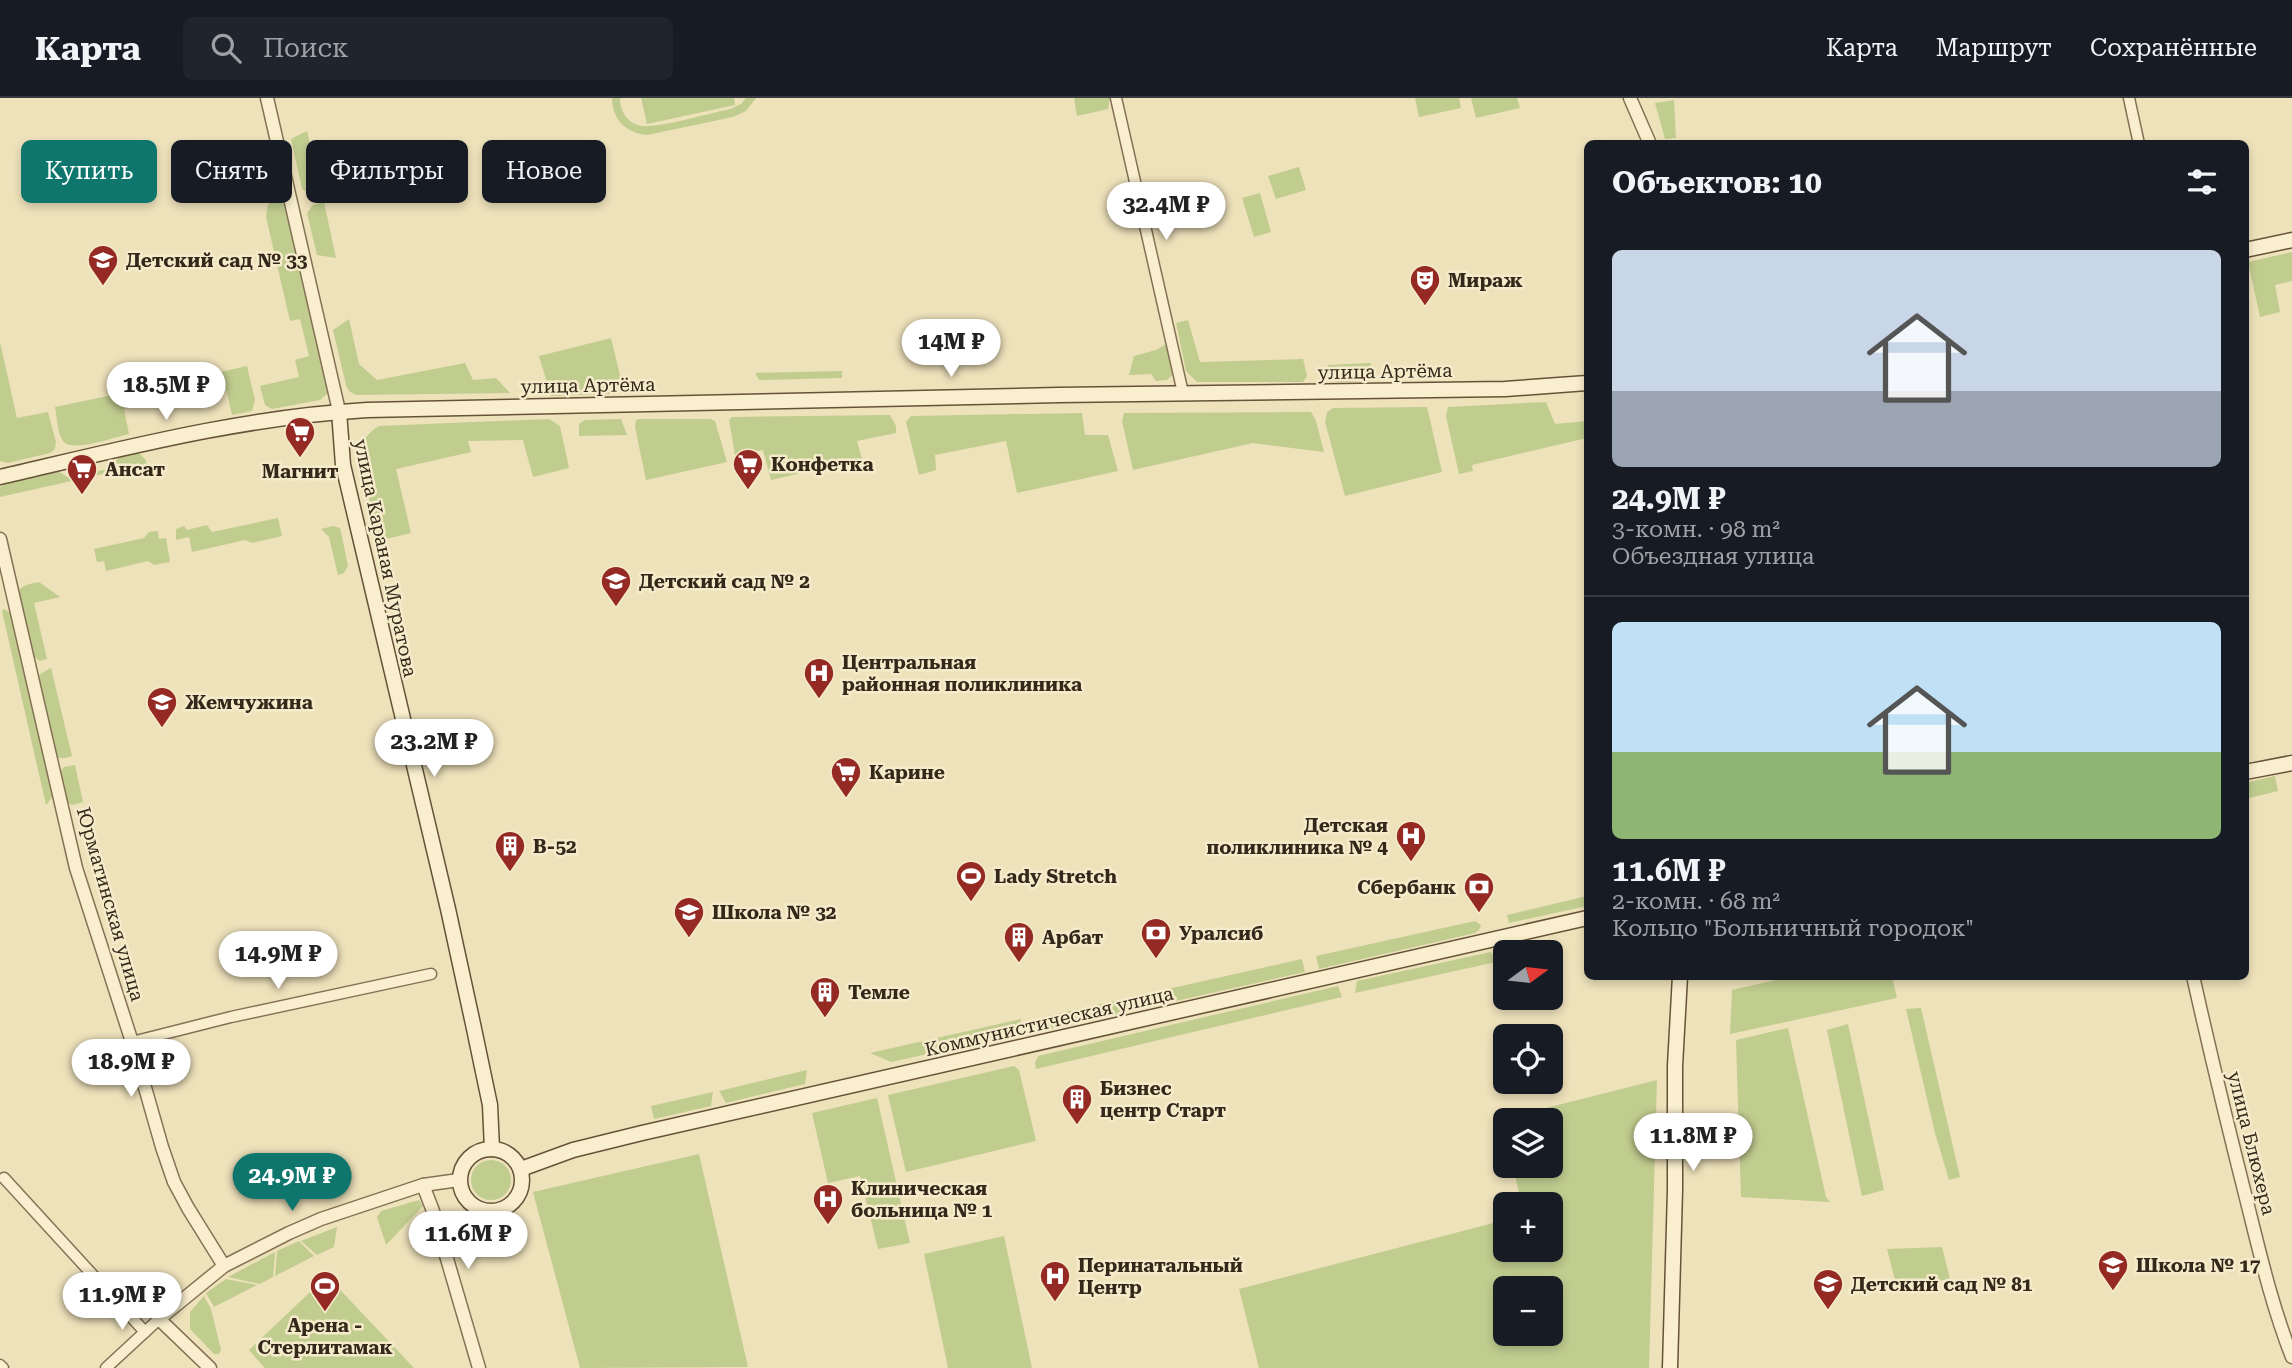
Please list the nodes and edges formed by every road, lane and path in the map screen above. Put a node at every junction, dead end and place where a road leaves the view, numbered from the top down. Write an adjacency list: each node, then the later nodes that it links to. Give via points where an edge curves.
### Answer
1 (267, 98): 11 (street, улица Караная Муратова)
2 (1116, 98): 10 (street)
3 (1630, 98): 5 (street)
4 (2129, 98): 6 (street)
5 (1648, 140)
6 (2138, 140)
7 (2292, 240): 8 (main road)
8 (2249, 249)
9 (1584, 384): 10 (main road, улица Артёма, via 1505,389)
10 (1183, 393): 11 (main road, улица Артёма)
11 (339, 411): 12 (main road, улица Артёма, via 191,434); 21 (main road, улица Караная Муратова, via 343,465 448,909 490,1105)
12 (0, 477)
13 (0, 539): 20 (street, Юрматинская улица, via 76,868)
14 (2292, 763): 15 (main road)
15 (2249, 771)
16 (1584, 919): 22 (main road, Коммунистическая улица, via 622,1137)
17 (431, 974): 20 (street)
18 (1680, 980): 33 (main road)
19 (2194, 980): 29 (street, улица Блюхера, via 2263,1267)
20 (132, 1042): 26 (street, Юрматинская улица, via 174,1182)
21 (492, 1149): 22 (main road, via 512,1157); 24 (main road, via 469,1158)
22 (521, 1169): 24 (main road, via 520,1194 499,1211 472,1206)
23 (4, 1178): 28 (street)
24 (459, 1180): 25 (street)
25 (423, 1185): 26 (street, via 321,1219); 32 (street)
26 (224, 1266): 27 (street)
27 (159, 1319): 28 (street); 31 (street)
28 (145, 1332): 30 (street)
29 (2292, 1357)
30 (106, 1368)
31 (210, 1368)
32 (479, 1368)
33 (1670, 1368)

